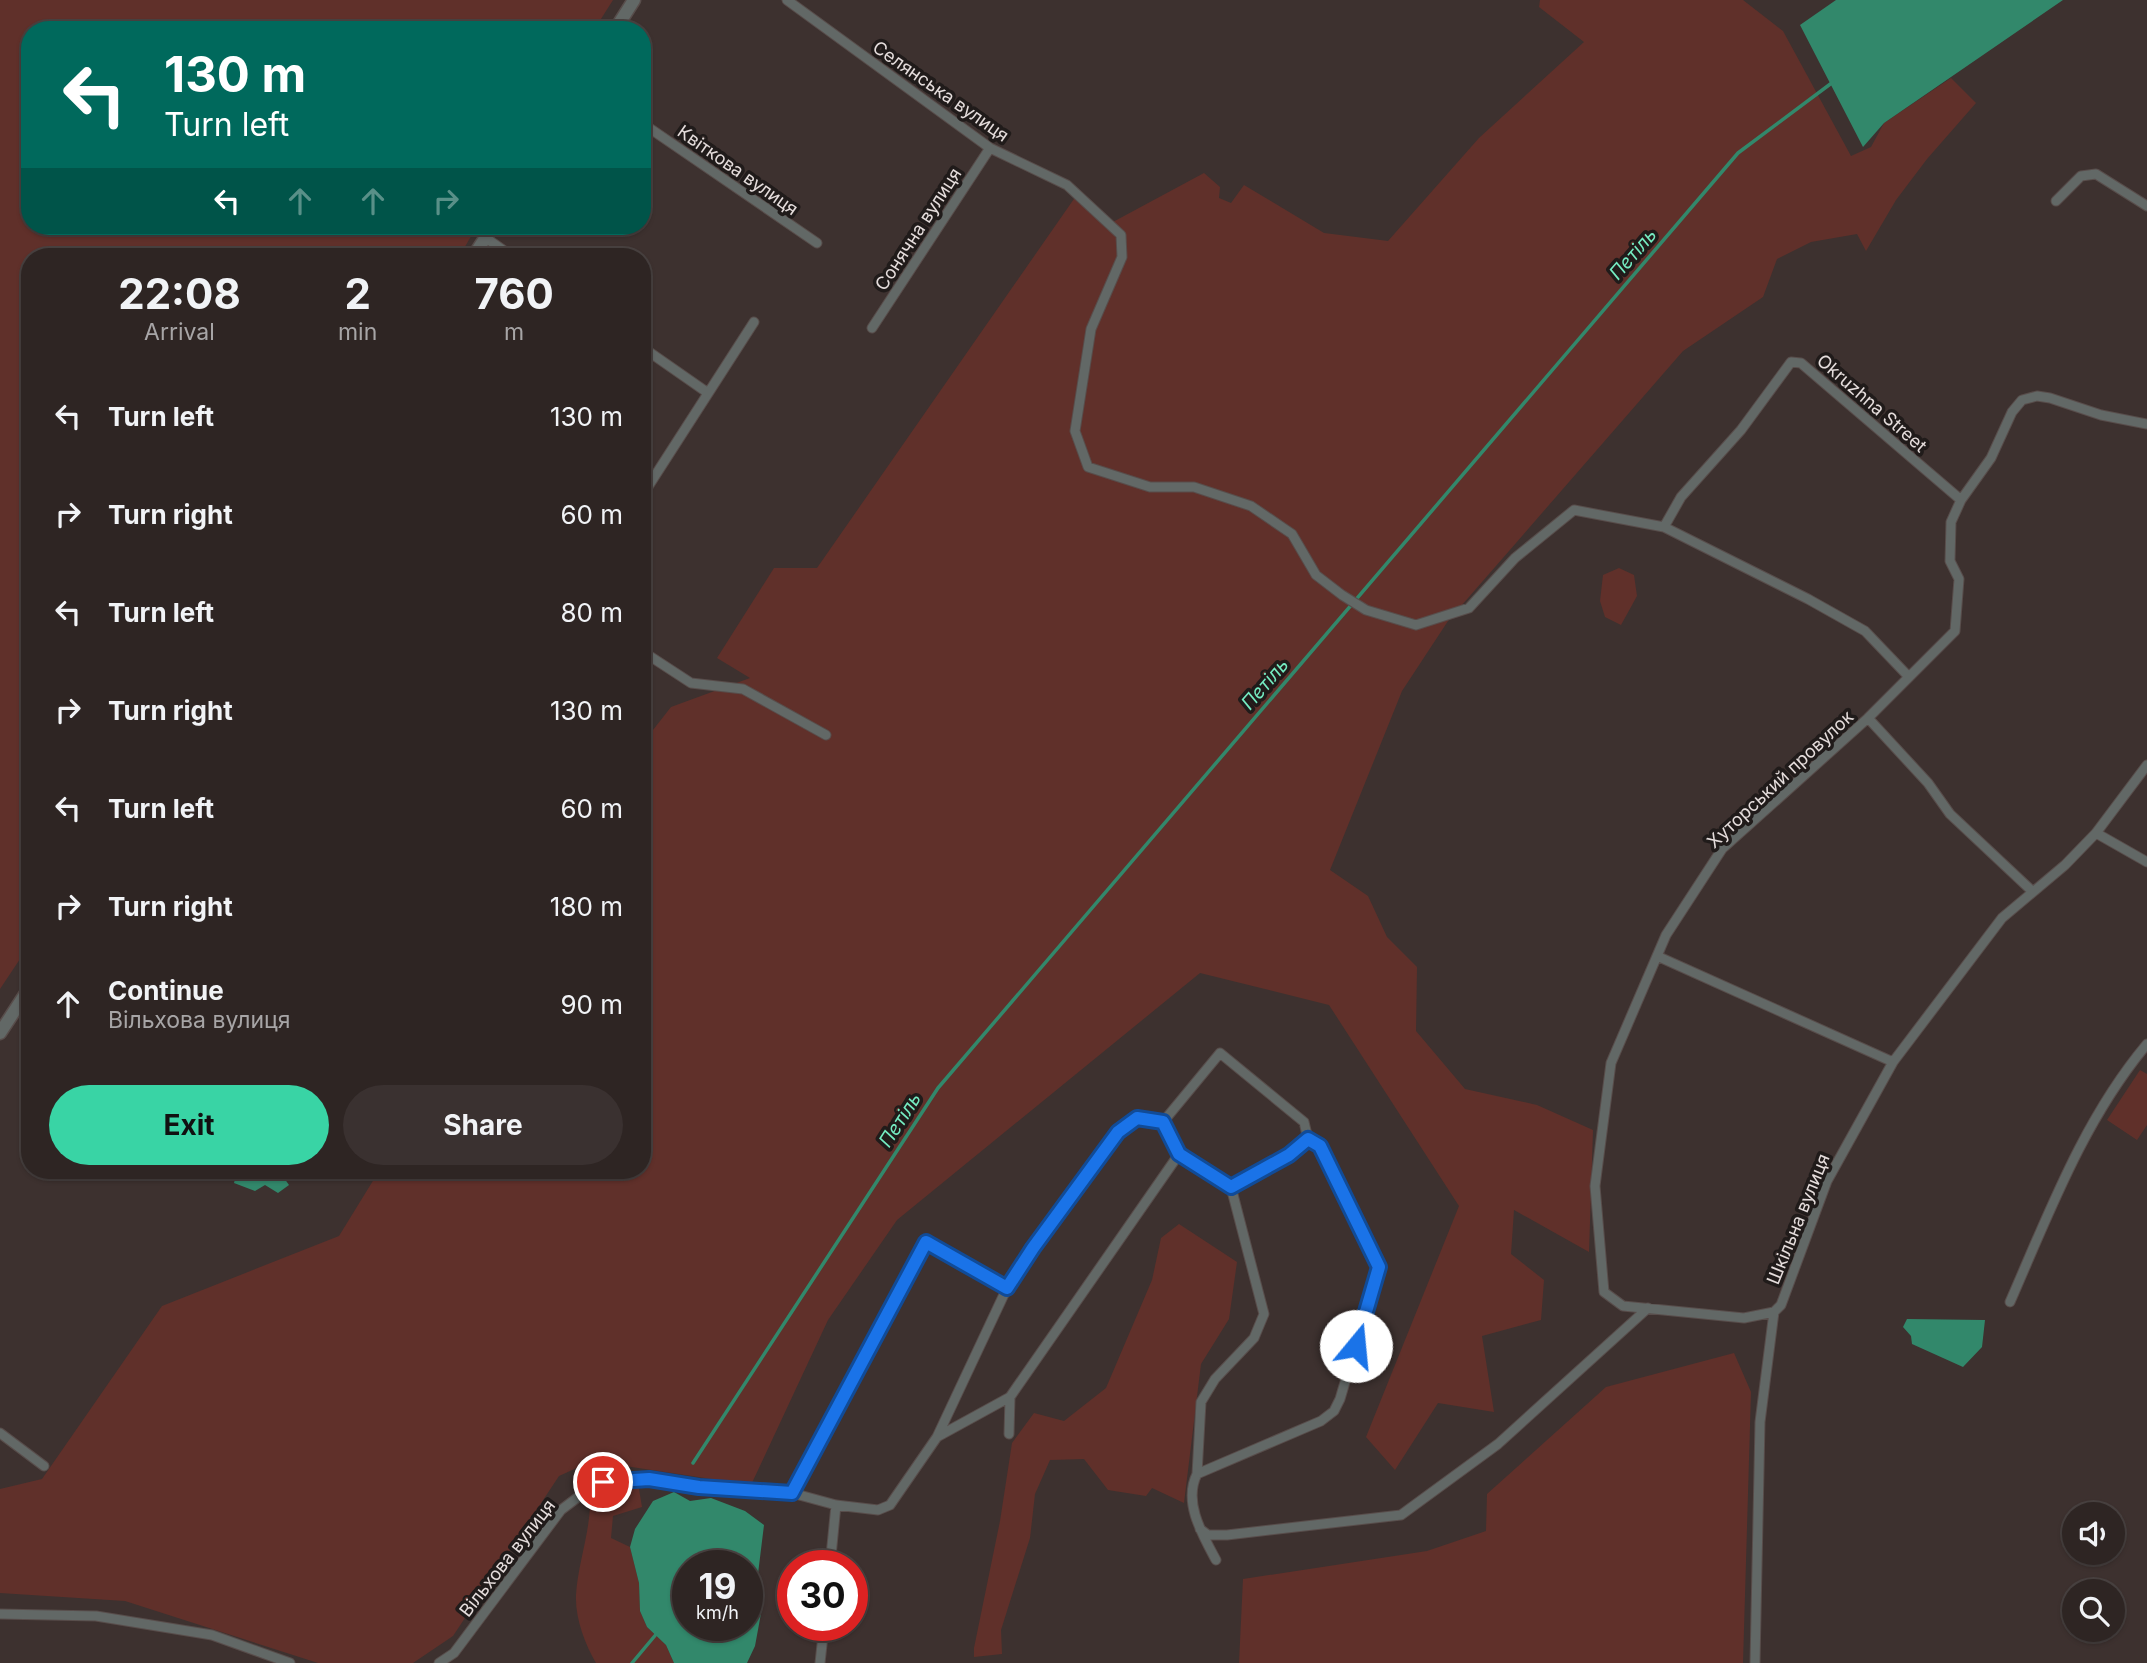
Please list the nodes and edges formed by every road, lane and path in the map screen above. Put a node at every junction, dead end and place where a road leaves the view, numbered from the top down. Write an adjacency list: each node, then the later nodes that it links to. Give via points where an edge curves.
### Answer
1 (634, 0): 3 (street)
2 (787, 0): 5 (street, Селянська вулиця)
3 (621, 21)
4 (651, 128): 10 (street, Квіткова вулиця)
5 (990, 148): 14 (street, Сонячна вулиця); 20 (street, Селянська вулиця, via 1068,185 1121,236 1122,257 1091,329 1075,431 1088,467 1150,488 1194,487 1251,506 1292,534 1316,575 1342,595 1366,610 1416,625 1469,608 1516,558 1574,509)
6 (2056, 201): 7 (street, via 2081,176 2096,174)
7 (2147, 206)
8 (488, 235): 9 (street)
9 (486, 238): 11 (street); 12 (street)
10 (817, 243)
11 (479, 248)
12 (500, 248)
13 (754, 321): 16 (street)
14 (872, 328)
15 (651, 353): 16 (street)
16 (708, 393): 18 (street)
17 (2147, 424): 19 (street, via 2050,398 2022,400 1991,458)
18 (651, 482)
19 (1961, 500): 20 (street, Okruzhna Street, via 1801,363 1791,362 1741,430 1681,497); 22 (street, via 1951,522 1949,542 1950,561 1959,579 1955,631)
20 (1664, 527): 22 (street, via 1865,631)
21 (651, 657): 24 (street, via 691,682 743,689)
22 (1909, 677): 23 (street)
23 (1868, 718): 28 (street, via 1950,814); 29 (street, Хуторський провулок, via 1722,849)
24 (826, 735)
25 (2147, 765): 26 (street, Шкільна вулиця)
26 (2096, 833): 27 (street); 28 (street, Шкільна вулиця)
27 (2147, 862)
28 (2032, 891): 33 (street, Шкільна вулиця, via 2002,918)
29 (1657, 956): 33 (street); 40 (street, Хуторський провулок, via 1611,1063 1595,1186 1604,1292 1623,1306)
30 (21, 1001): 31 (street)
31 (0, 1033)
32 (2147, 1044): 39 (street, via 2084,1136)
33 (1893, 1062): 41 (street, Шкільна вулиця, via 1827,1181 1781,1305)
34 (1163, 1122): 35 (street, via 1220,1053 1304,1122); 36 (street); 38 (street, via 1137,1118 1118,1132)
35 (1308, 1139): 37 (street, via 1289,1155); 47 (street, via 1320,1146 1379,1267 1340,1399 1321,1421)
36 (1179, 1154): 37 (street); 42 (street)
37 (1231, 1187): 47 (street, via 1264,1314 1254,1338 1215,1378 1201,1402)
38 (1007, 1288): 45 (street); 48 (street, via 926,1242)
39 (2010, 1302)
40 (1648, 1308): 41 (street, Хуторський провулок, via 1744,1318); 50 (street, via 1498,1444 1401,1515 1227,1535 1208,1535)
41 (1774, 1312): 58 (street, Шкільна вулиця, via 1760,1422)
42 (1010, 1397): 44 (street); 45 (street)
43 (0, 1433): 46 (street)
44 (1009, 1434)
45 (937, 1437): 49 (street, Вільхова вулиця, via 890,1505 878,1510)
46 (44, 1466)
47 (1197, 1474): 50 (street, via 1191,1485)
48 (792, 1493): 49 (street, Вільхова вулиця); 56 (street, Вільхова вулиця, via 649,1479 594,1485 561,1510 454,1653)
49 (836, 1505): 51 (street)
50 (1198, 1527): 52 (street)
51 (832, 1550)
52 (1216, 1560)
53 (0, 1614): 55 (street, via 96,1616 212,1635)
54 (822, 1641): 57 (street)
55 (290, 1663)
56 (439, 1663)
57 (820, 1663)
58 (1755, 1663)

